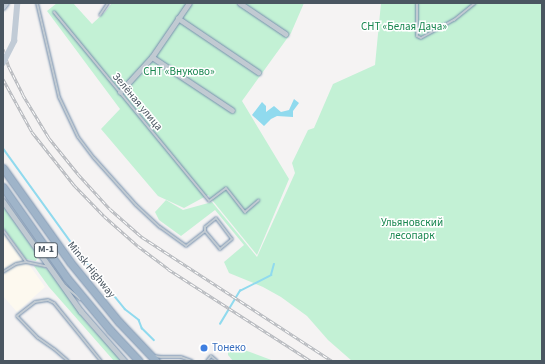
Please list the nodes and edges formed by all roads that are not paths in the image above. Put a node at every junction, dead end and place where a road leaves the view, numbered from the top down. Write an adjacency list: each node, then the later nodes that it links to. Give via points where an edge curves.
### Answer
1 (6, 3): 9 (main road)
2 (17, 3): 15 (main road, bridge, via 14,42)
3 (37, 3): 24 (lane, via 59,96 75,130 94,158 136,205 186,246)
4 (108, 3): 11 (lane)
5 (189, 3): 12 (street)
6 (240, 3): 13 (street)
7 (416, 3): 8 (lane, via 417,36 421,38 454,20)
8 (475, 3)
9 (3, 7)
10 (54, 12): 17 (lane, Зелёная улица)
11 (100, 15)
12 (178, 18): 14 (street); 16 (street)
13 (286, 34)
14 (152, 57): 17 (street); 18 (street)
15 (3, 63)
16 (258, 72)
17 (120, 92): 21 (lane, Зелёная улица, via 209,201 226,188 245,212)
18 (232, 110)
19 (3, 168): 30 (highway, Minsk Highway / М-1, via 70,262)
20 (3, 187): 29 (highway, Minsk Highway / М-1, via 42,245)
21 (259, 200)
22 (3, 201): 26 (street)
23 (3, 230): 25 (lane)
24 (205, 231): 24 (lane, via 220,249 232,239 216,218 204,227)
25 (26, 262): 26 (lane); 27 (lane, via 16,264)
26 (49, 267): 28 (street)
27 (3, 272)
28 (56, 276): 29 (lane); 33 (street, via 81,311)
29 (93, 311): 34 (highway, Minsk Highway / М-1)
30 (145, 351): 35 (highway, Minsk Highway / М-1); 36 (lane, via 162,358 181,357)
31 (68, 361): 32 (lane, via 38,338 17,316 35,302 48,300 54,303)
32 (101, 361)
33 (125, 361)
34 (139, 361)
35 (156, 361)
36 (192, 361)
37 (207, 361): 38 (lane, via 211,356)
38 (217, 361)

